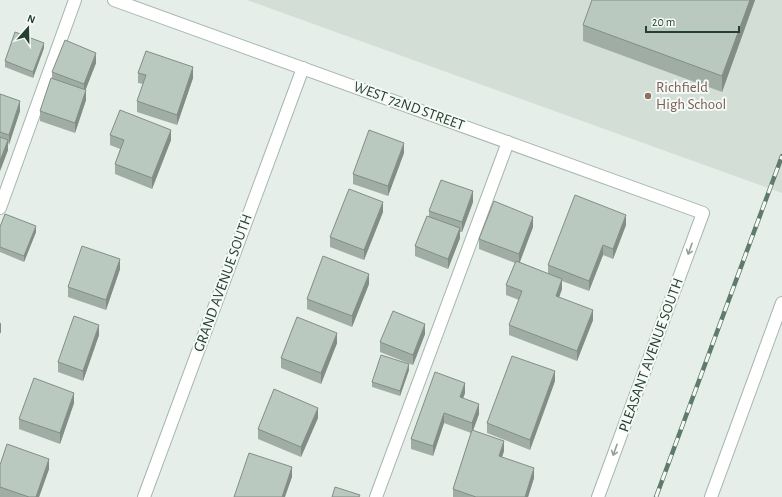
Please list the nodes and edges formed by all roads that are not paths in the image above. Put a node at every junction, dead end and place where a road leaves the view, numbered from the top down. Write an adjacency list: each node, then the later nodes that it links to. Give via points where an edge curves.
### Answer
1 (75, 0): 5 (street)
2 (114, 0): 3 (street, WEST 72ND STREET)
3 (303, 68): 4 (street, WEST 72ND STREET); 8 (street, GRAND AVENUE SOUTH)
4 (508, 142): 6 (street, WEST 72ND STREET); 9 (street)
5 (0, 208)
6 (703, 213): 10 (street, PLEASANT AVENUE SOUTH, one-way to 10)
7 (782, 303): 11 (street)
8 (144, 497)
9 (376, 497)
10 (598, 497)
11 (711, 497)

